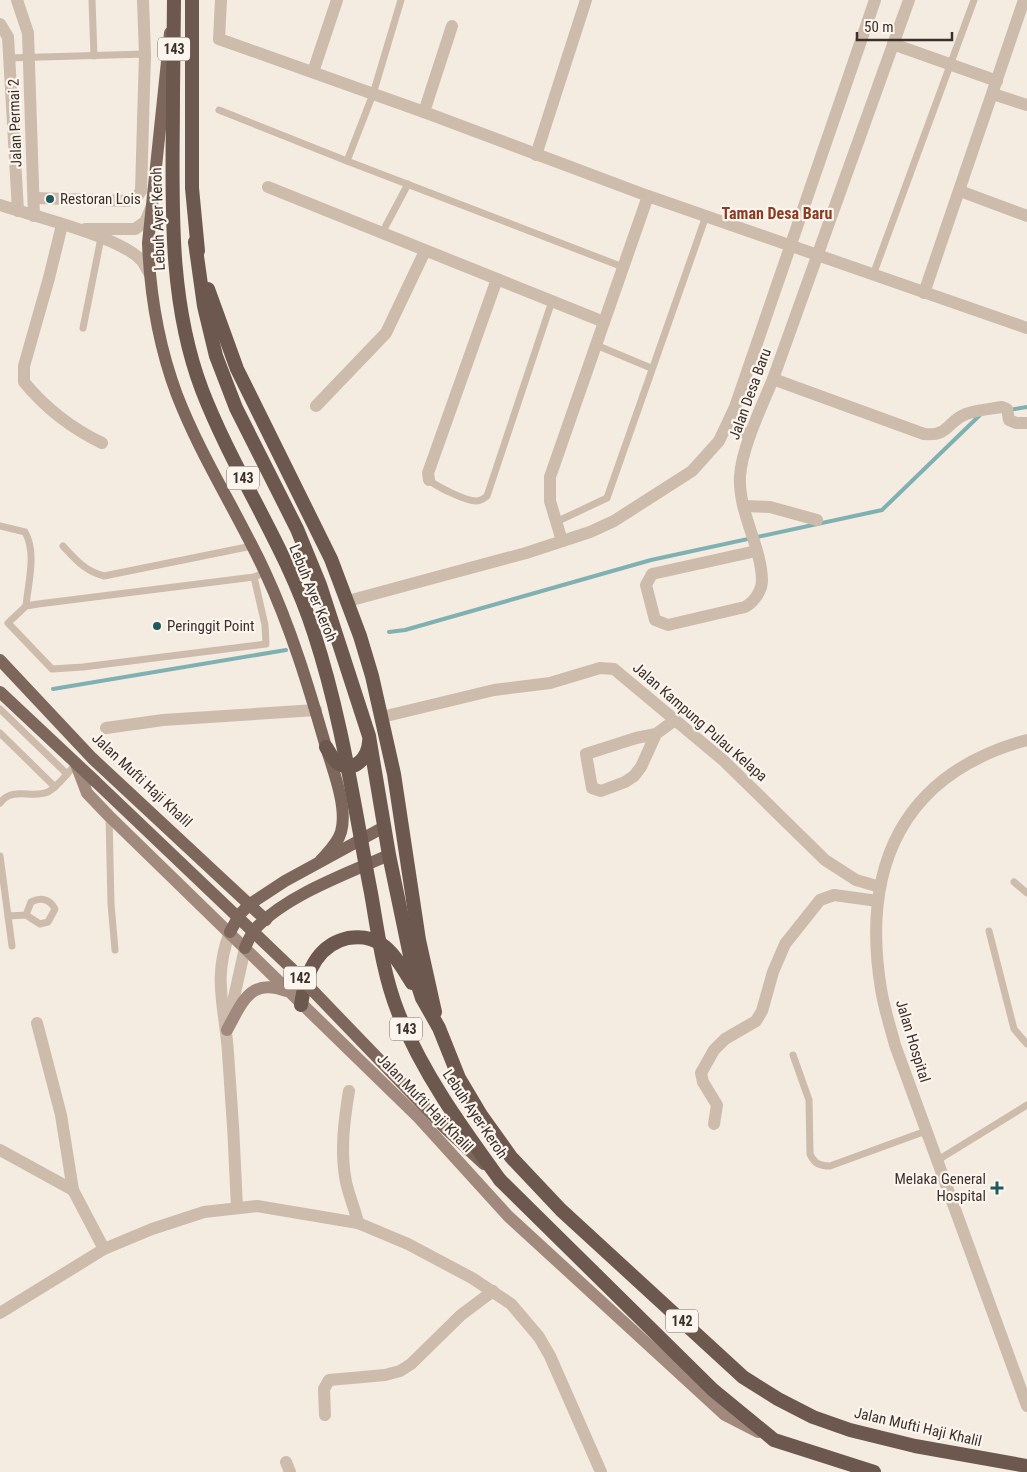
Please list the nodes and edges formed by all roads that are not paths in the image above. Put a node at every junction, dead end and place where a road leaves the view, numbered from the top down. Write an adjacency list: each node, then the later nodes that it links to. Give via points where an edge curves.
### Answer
1 (17, 0): 20 (street, Jalan Permai 2, via 28,33)
2 (92, 0): 18 (lane)
3 (143, 0): 17 (street)
4 (192, 0): 46 (highway, Lebuh Ayer Keroh / 143, via 191,130)
5 (221, 0): 22 (street, via 219,39)
6 (337, 0): 22 (street)
7 (401, 0): 24 (lane)
8 (586, 0): 29 (street)
9 (875, 0): 47 (street)
10 (909, 0): 16 (street, Jalan Desa Baru)
11 (974, 0): 21 (lane)
12 (1024, 0): 23 (street)
13 (174, 3): 37 (main road); 127 (highway, Lebuh Ayer Keroh / 143, bridge, via 172,226 177,287 188,340 202,389 224,440 283,558 314,630 338,716 385,967 397,1009 441,1098)
14 (0, 24): 19 (street, via 8,38)
15 (452, 26): 28 (street)
16 (893, 44): 21 (street); 49 (street, Jalan Desa Baru)
17 (145, 54): 18 (lane); 35 (street, via 141,191 136,198 128,201)
18 (94, 56): 20 (lane)
19 (8, 58): 20 (lane); 38 (street)
20 (29, 58): 35 (street, Jalan Permai 2)
21 (950, 64): 23 (street); 52 (lane)
22 (313, 72): 24 (street)
23 (997, 81): 25 (street)
24 (373, 94): 28 (street); 30 (lane)
25 (993, 94): 26 (street); 33 (street)
26 (1027, 105)
27 (219, 110): 30 (lane)
28 (424, 112): 29 (street)
29 (536, 155): 34 (street)
30 (347, 161): 31 (lane)
31 (408, 184): 44 (lane); 50 (lane)
32 (268, 188): 44 (street)
33 (960, 191): 41 (street); 54 (street)
34 (648, 196): 40 (street); 50 (street)
35 (34, 198): 39 (street, Jalan Permai 2)
36 (0, 205): 38 (street)
37 (151, 207): 43 (street, via 145,222 135,229); 51 (main road)
38 (18, 211): 39 (street)
39 (34, 216): 42 (street)
40 (706, 216): 47 (street); 60 (lane)
41 (1027, 216)
42 (62, 225): 43 (street); 66 (street, via 24,366 24,382 42,403 75,430)
43 (78, 229): 45 (street)
44 (382, 233): 48 (street)
45 (101, 238): 51 (street, via 126,248 142,261); 57 (lane)
46 (195, 242): 77 (highway, Lebuh Ayer Keroh / 143, via 211,300 237,369 331,559); 88 (highway, via 204,306 216,356 236,408 297,529 320,585)
47 (789, 246): 49 (street); 64 (street)
48 (425, 250): 53 (street); 62 (street, via 386,333)
49 (816, 255): 52 (street); 61 (street, Jalan Desa Baru)
50 (623, 267): 56 (street)
51 (150, 274): 74 (main road, via 164,355 177,394 193,434)
52 (873, 275): 54 (street)
53 (497, 280): 55 (street); 67 (street, via 428,473)
54 (924, 293): 58 (street)
55 (552, 301): 56 (street); 67 (lane, via 487,496 474,501)
56 (604, 322): 59 (street)
57 (83, 328)
58 (1027, 328)
59 (596, 345): 60 (lane); 70 (street, via 550,476 550,501)
60 (651, 368): 70 (lane, via 607,498)
61 (773, 379): 63 (street, via 924,434 935,435 945,431 965,414 1002,407 1016,423); 65 (street, Jalan Desa Baru)
62 (316, 406)
63 (1027, 423)
64 (727, 426): 65 (street); 72 (street, via 707,456 675,483 614,521)
65 (750, 435): 68 (street, Jalan Desa Baru, via 740,475)
66 (102, 443)
67 (429, 480)
68 (744, 506): 69 (street, via 770,507); 75 (street, Jalan Desa Baru)
69 (817, 520)
70 (556, 522): 72 (street)
71 (0, 526): 78 (lane, via 25,532 30,541 31,570)
72 (562, 542): 77 (street)
73 (63, 546): 74 (lane, via 81,565 104,576)
74 (252, 546): 76 (main road)
75 (755, 549): 75 (street, Jalan Desa Baru, via 652,574 646,585 655,620 668,625 752,604 762,581)
76 (260, 575): 78 (lane); 78 (lane, via 266,644 52,669 8,623); 82 (main road, via 297,652)
77 (348, 601): 83 (highway, Lebuh Ayer Keroh / 143)
78 (26, 606)
79 (0, 660): 103 (main road, Jalan Mufti Haji Khalil, via 92,758)
80 (0, 692): 91 (main road, Jalan Mufti Haji Khalil / 142)
81 (0, 710): 91 (lane)
82 (316, 710): 85 (street, via 172,719); 90 (main road)
83 (382, 717): 84 (street, Jalan Kampung Pulau Kelapa, via 494,690 550,683 600,668 614,669 626,677); 116 (highway, Lebuh Ayer Keroh / 143, via 394,774 419,940)
84 (676, 720): 87 (street); 100 (street, Jalan Kampung Pulau Kelapa, via 723,760 826,860 856,880)
85 (106, 728)
86 (0, 733): 92 (lane)
87 (656, 734): 87 (street, via 586,754 592,788 601,791 634,776)
88 (369, 736): 90 (highway, via 366,754 357,765 339,764); 95 (highway)
89 (1027, 740): 100 (street, Jalan Hospital, via 981,757 947,778 916,806 893,842)
90 (326, 747): 98 (main road, via 342,808 341,831)
91 (71, 769): 92 (lane); 94 (main road, Jalan Mufti Haji Khalil / 142, via 87,793); 127 (main road, 142, bridge, via 95,781 290,967 445,1128)
92 (55, 787): 93 (lane, via 46,793 9,795)
93 (0, 803)
94 (109, 816): 108 (main road, Jalan Mufti Haji Khalil / 142); 111 (lane)
95 (384, 827): 96 (highway); 98 (main road)
96 (389, 855): 106 (main road, via 315,888); 113 (highway, via 404,934)
97 (0, 856): 105 (lane)
98 (321, 860): 103 (main road)
99 (1014, 882): 101 (lane)
100 (880, 886): 102 (street, Jalan Hospital)
101 (1027, 893)
102 (878, 901): 122 (street, via 834,895 820,900 785,944 762,1012 756,1021 725,1039 714,1050 701,1073 717,1105); 123 (street, Jalan Hospital, via 877,950 881,990 895,1045)
103 (250, 904): 106 (main road, Jalan Mufti Haji Khalil); 108 (main road)
104 (26, 915): 105 (lane)
105 (8, 916): 109 (lane)
106 (266, 920): 110 (main road, via 255,928)
107 (989, 931): 118 (lane, via 1014,1029)
108 (230, 932): 110 (main road, Jalan Mufti Haji Khalil / 142); 117 (street, via 222,953 219,979)
109 (12, 946)
110 (245, 948): 112 (main road, Jalan Mufti Haji Khalil / 142); 117 (street)
111 (115, 950)
112 (288, 992): 114 (main road, Jalan Mufti Haji Khalil / 142); 117 (main road, via 267,986 258,988 249,994)
113 (422, 998): 114 (highway, via 383,945 359,936 337,940 318,955 308,971); 116 (highway)
114 (301, 1005): 136 (main road, Jalan Mufti Haji Khalil / 142, via 418,1117 508,1216 675,1371 725,1415)
115 (36, 1022): 128 (street, via 60,1115)
116 (439, 1028): 125 (highway, 143, via 459,1078)
117 (227, 1030): 129 (street)
118 (1027, 1044)
119 (793, 1055): 123 (lane, via 809,1100 810,1154 813,1161 821,1166 830,1166)
120 (349, 1091): 130 (street, via 343,1152 346,1181)
121 (1027, 1105): 126 (lane)
122 (714, 1124)
123 (926, 1131): 126 (street, Jalan Hospital)
124 (0, 1150): 128 (street)
125 (511, 1157): 137 (highway, Jalan Mufti Haji Khalil / 142, via 561,1210 743,1377 778,1399 813,1416 883,1439)
126 (938, 1160): 134 (street, Jalan Hospital)
127 (500, 1180): 136 (highway, 142, via 713,1390)
128 (73, 1190): 131 (street)
129 (237, 1207): 130 (street, via 280,1209); 131 (street, via 204,1212)
130 (358, 1223): 132 (street, via 408,1244)
131 (104, 1249): 133 (street)
132 (493, 1291): 135 (street, via 460,1315 400,1371 329,1380 324,1389); 138 (street, via 511,1304 539,1337)
133 (0, 1313)
134 (1026, 1400)
135 (325, 1415)
136 (774, 1440): 139 (highway, Jalan Mufti Haji Khalil / 142)
137 (1026, 1464)
138 (601, 1472)
139 (874, 1472)

